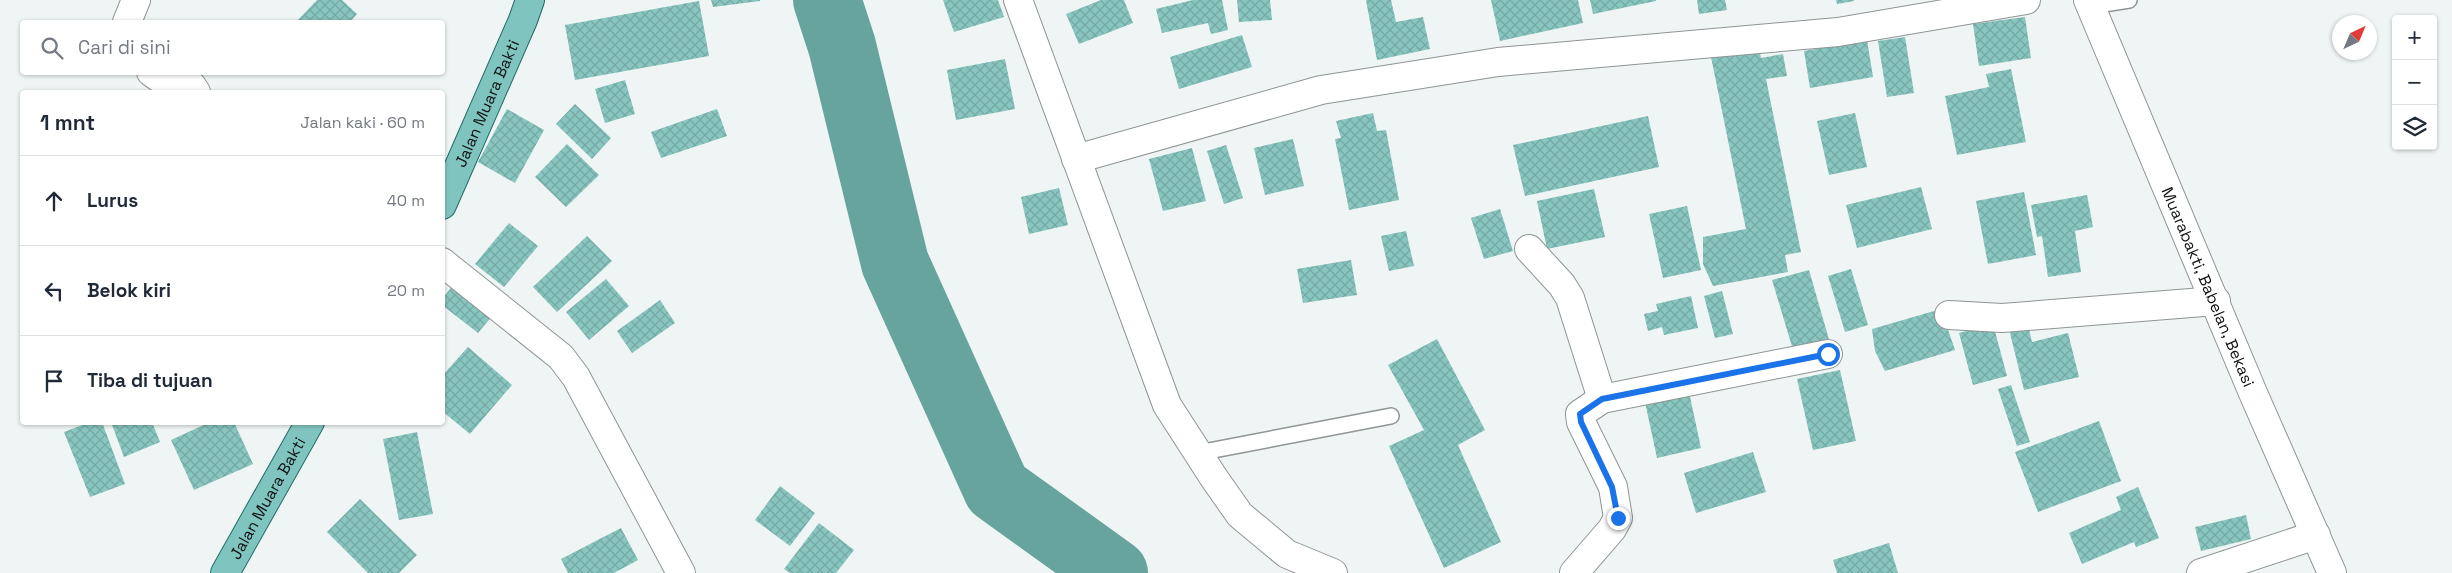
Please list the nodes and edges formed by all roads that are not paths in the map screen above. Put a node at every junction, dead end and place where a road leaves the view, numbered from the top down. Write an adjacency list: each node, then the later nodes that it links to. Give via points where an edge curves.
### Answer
1 (136, 0): 7 (street)
2 (530, 0): 11 (main road, Jalan Muara Bakti)
3 (1018, 0): 10 (street)
4 (2026, 0): 10 (street, via 1838,32 1498,62 1321,90)
5 (2130, 0): 6 (lane)
6 (2090, 3): 14 (street, Muarabakti, Babelan, Bekasi)
7 (128, 20)
8 (155, 75): 9 (street, via 162,80 192,86)
9 (195, 90)
10 (1076, 159): 20 (street, via 1167,405)
11 (445, 197)
12 (1529, 249): 17 (street, via 1562,284 1570,298)
13 (445, 264): 23 (street, via 561,357 576,377)
14 (2216, 301): 15 (street, via 2002,318); 21 (street, Muarabakti, Babelan, Bekasi)
15 (1949, 315)
16 (1828, 354): 17 (street)
17 (1602, 399): 25 (street, via 1580,414 1581,422 1612,487 1618,518)
18 (1391, 416): 20 (lane)
19 (308, 425): 22 (main road, Jalan Muara Bakti)
20 (1198, 454): 24 (street, via 1240,515 1287,554)
21 (2316, 536): 26 (street); 27 (street, Muarabakti, Babelan, Bekasi)
22 (225, 573)
23 (681, 573)
24 (1332, 573)
25 (1574, 573)
26 (2201, 573)
27 (2332, 573)

